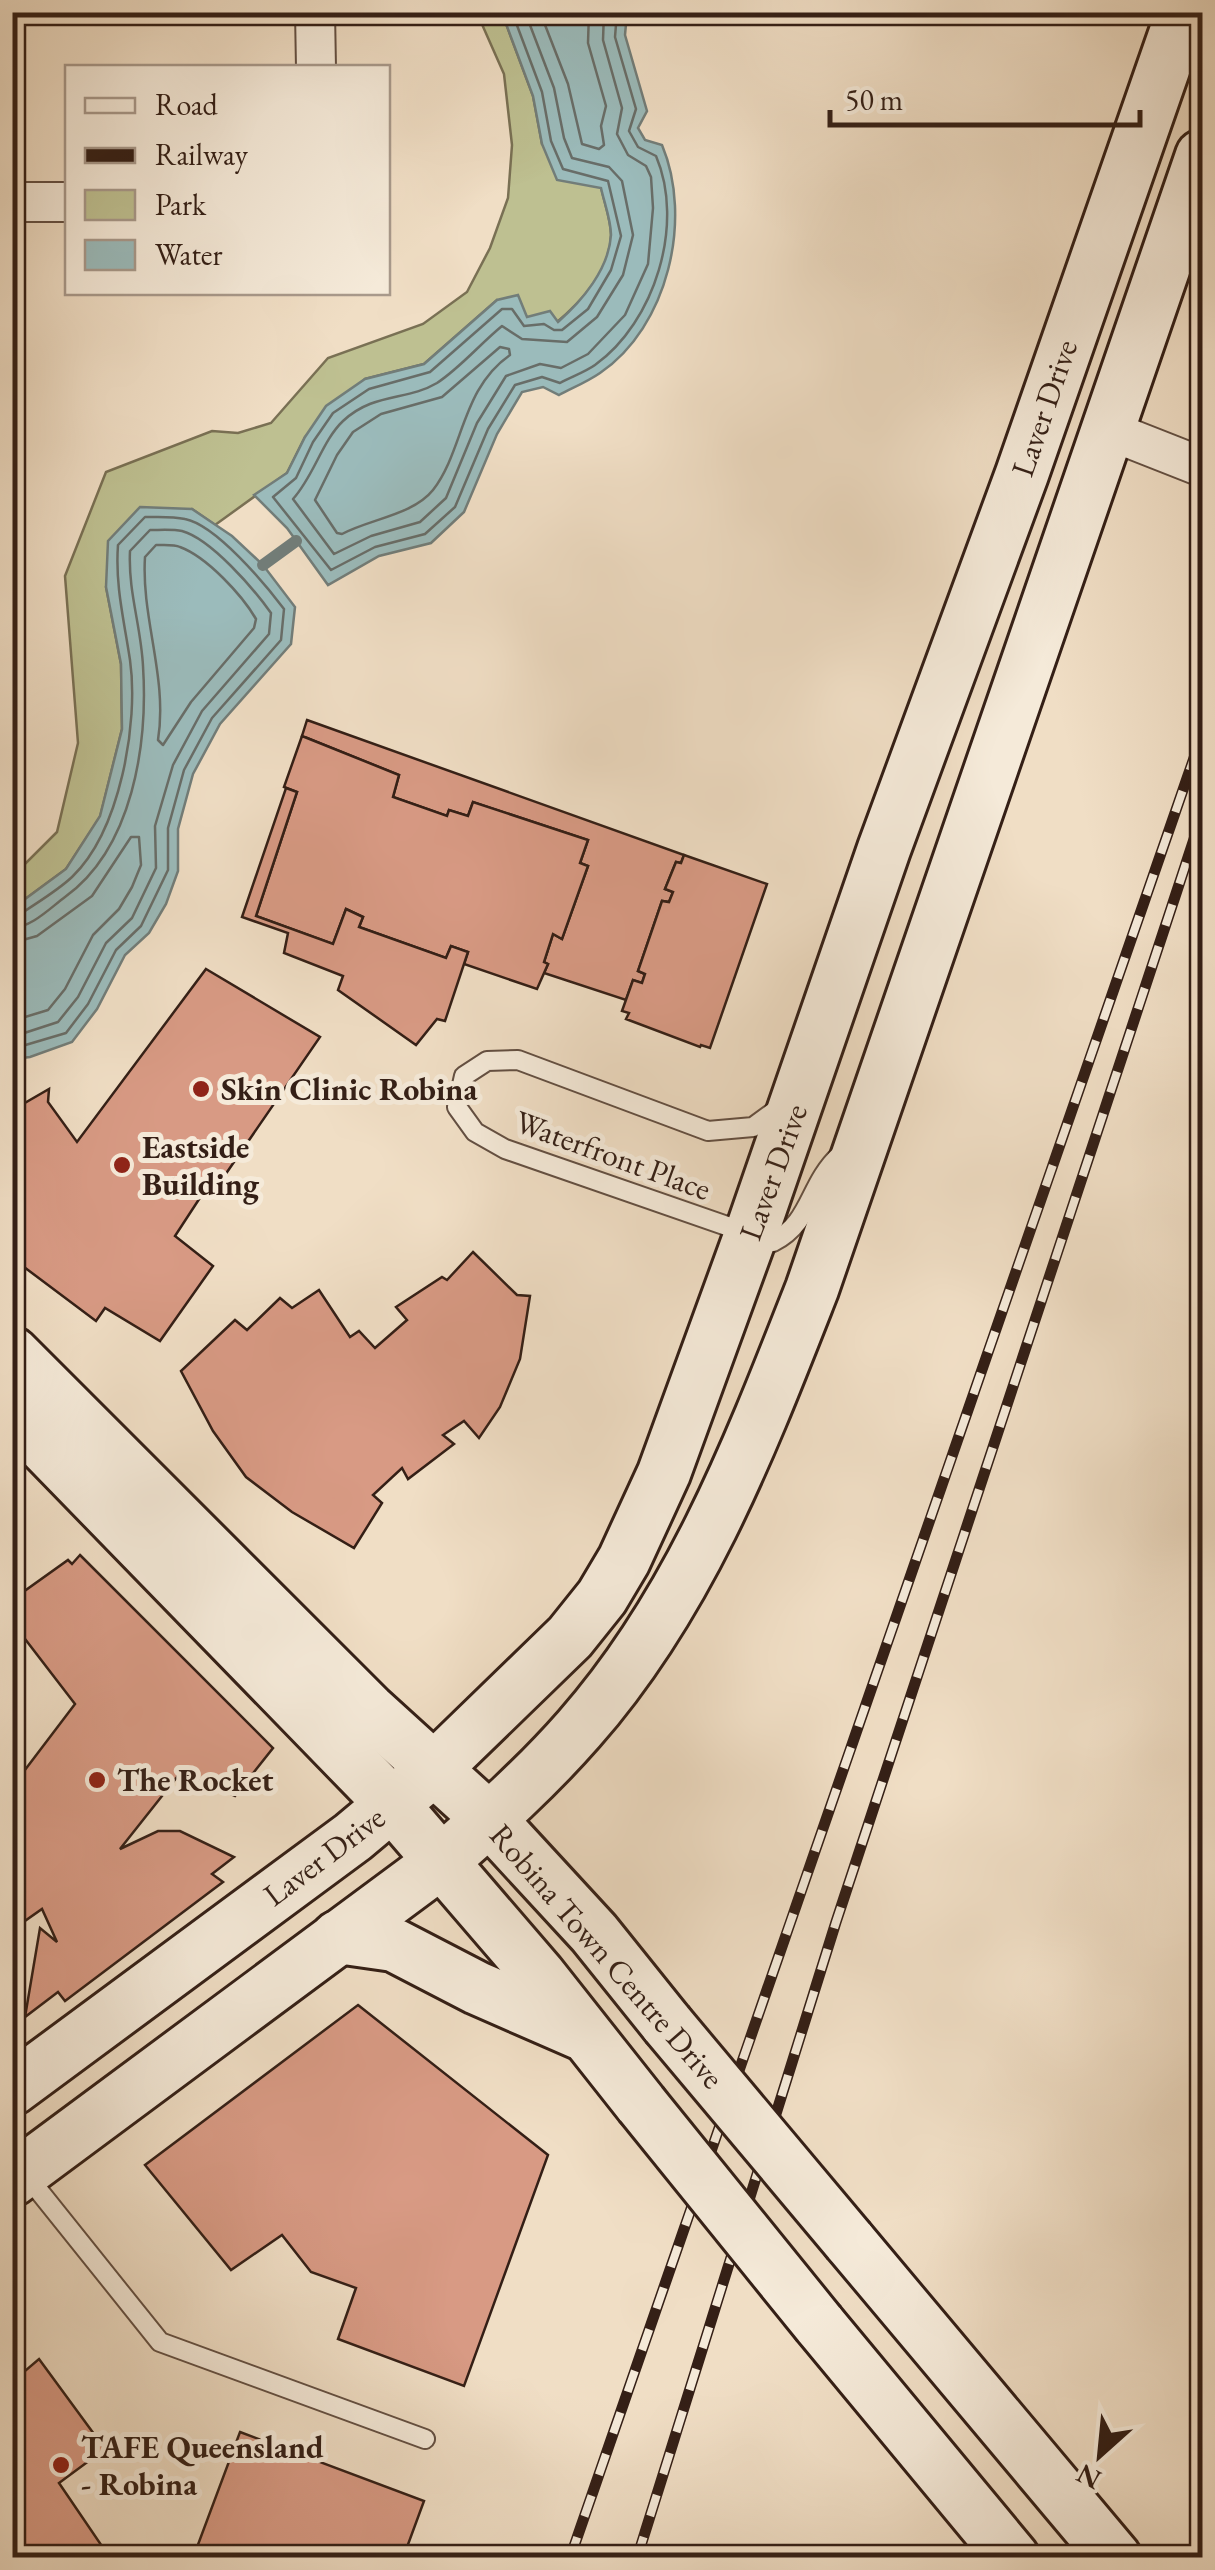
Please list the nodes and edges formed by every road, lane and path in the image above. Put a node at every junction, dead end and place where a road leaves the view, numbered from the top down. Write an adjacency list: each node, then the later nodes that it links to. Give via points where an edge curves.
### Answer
1 (315, 12): 3 (street)
2 (1183, 12): 9 (street, Laver Drive)
3 (316, 65)
4 (1202, 156): 7 (street, Laver Drive)
5 (12, 202): 6 (street)
6 (65, 202)
7 (1108, 430): 8 (street); 10 (street, Laver Drive)
8 (1202, 468)
9 (803, 1089): 11 (street, Laver Drive); 11 (lane, Waterfront Place, via 754,1127 708,1131 518,1060 486,1061 464,1076 457,1107 490,1141)
10 (866, 1130): 11 (lane, via 816,1183 791,1233 774,1242); 16 (street, Laver Drive, via 740,1471 686,1576 580,1727)
11 (750, 1237): 14 (street, Laver Drive, via 664,1472 624,1560 570,1638)
12 (12, 1352): 14 (street, Robina Town Centre Drive)
13 (12, 1413): 15 (street, Robina Town Centre Drive)
14 (434, 1769): 15 (street, Laver Drive); 16 (street, Robina Town Centre Drive)
15 (392, 1804): 17 (street, Robina Town Centre Drive); 20 (street, Laver Drive)
16 (489, 1819): 17 (street, Laver Drive); 24 (street, Robina Town Centre Drive, bridge, via 560,1895)
17 (442, 1860): 18 (street, Laver Drive); 19 (street, Robina Town Centre Drive)
18 (338, 1936): 19 (street, via 394,1945); 21 (street, Laver Drive)
19 (590, 2038): 23 (street, Robina Town Centre Drive, bridge)
20 (12, 2088)
21 (18, 2176): 22 (lane, via 160,2342)
22 (424, 2439)
23 (1013, 2558)
24 (1115, 2558)

